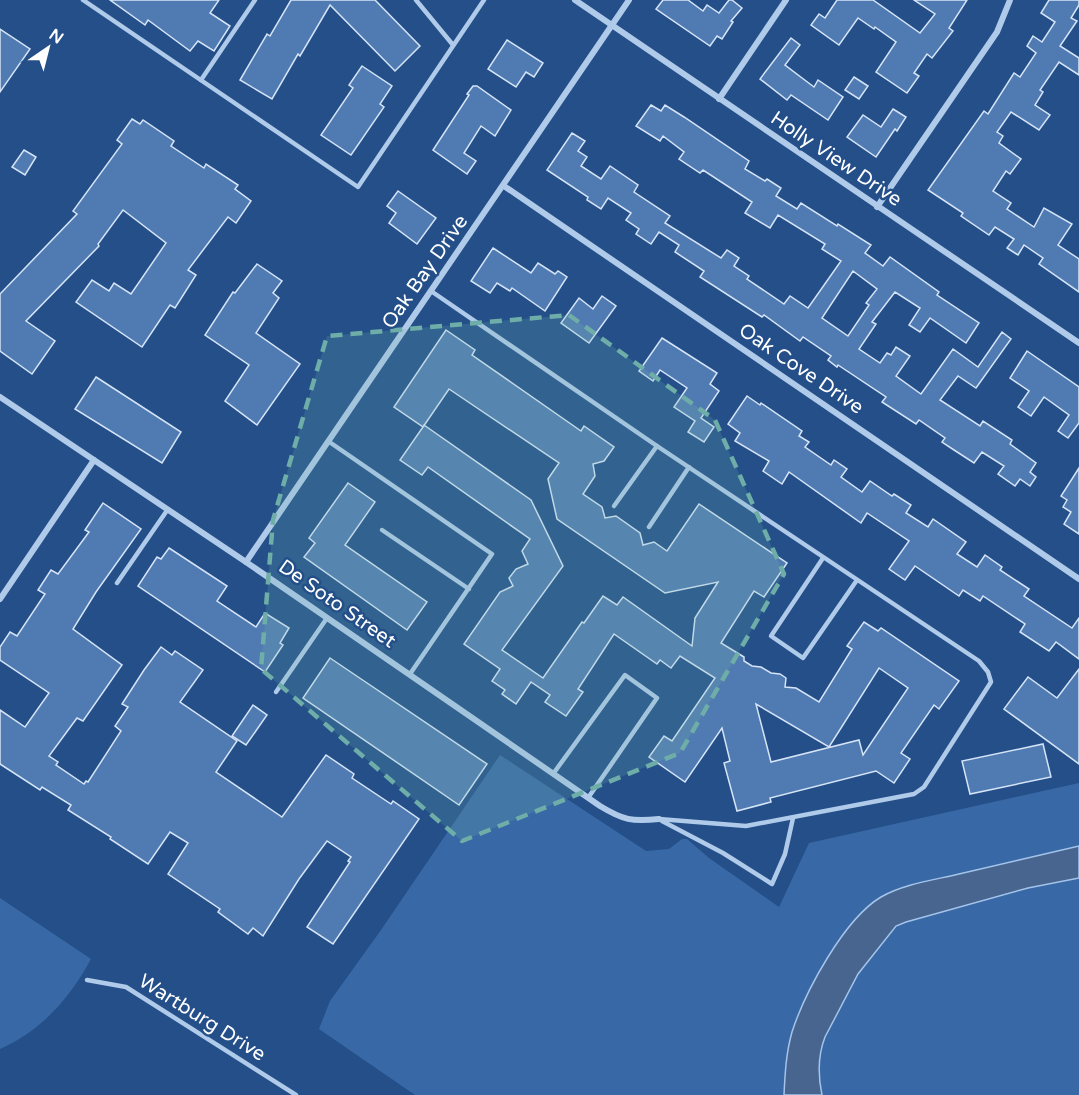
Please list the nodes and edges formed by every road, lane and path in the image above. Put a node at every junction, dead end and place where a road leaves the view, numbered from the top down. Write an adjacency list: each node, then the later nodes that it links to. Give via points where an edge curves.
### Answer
1 (83, 0): 11 (lane)
2 (255, 0): 11 (lane)
3 (416, 0): 10 (lane)
4 (484, 0): 10 (lane)
5 (575, 0): 9 (street, Holly View Drive)
6 (629, 0): 9 (street, Oak Bay Drive)
7 (786, 0): 12 (street)
8 (1010, 0): 14 (street, via 997,32)
9 (612, 25): 12 (street, Holly View Drive); 13 (street, Oak Bay Drive)
10 (453, 45): 11 (lane, via 358,187)
11 (201, 80)
12 (719, 99): 14 (street, Holly View Drive)
13 (504, 186): 15 (street, Oak Bay Drive); 28 (street, Oak Cove Drive)
14 (877, 207): 16 (street, Holly View Drive)
15 (431, 291): 18 (street, Oak Bay Drive); 19 (lane)
16 (1079, 343)
17 (0, 397): 20 (street, De Soto Street)
18 (328, 441): 27 (street, Oak Bay Drive); 31 (lane, via 492,554)
19 (657, 446): 21 (lane); 22 (lane)
20 (94, 460): 23 (street, De Soto Street); 32 (street)
21 (689, 467): 24 (lane); 26 (lane)
22 (614, 506)
23 (168, 509): 27 (street, De Soto Street); 30 (lane)
24 (649, 527)
25 (382, 530): 31 (lane)
26 (823, 558): 29 (lane); 29 (lane, via 771,636 803,658)
27 (246, 562): 33 (street, De Soto Street)
28 (1079, 579)
29 (856, 580): 38 (lane, via 979,661 991,682 924,787 914,794)
30 (117, 583)
31 (469, 589): 34 (lane)
32 (0, 599)
33 (327, 618): 34 (street, De Soto Street); 35 (lane)
34 (410, 674): 36 (street, De Soto Street)
35 (276, 692)
36 (553, 774): 37 (street, De Soto Street); 37 (lane, via 625,675 657,698)
37 (588, 798): 39 (street, De Soto Street, via 615,815 636,822)
38 (793, 818): 39 (lane, via 746,826); 39 (lane, via 785,854 772,884)
39 (659, 819)
40 (87, 980): 41 (lane, Wartburg Drive, via 126,987)
41 (296, 1095)

